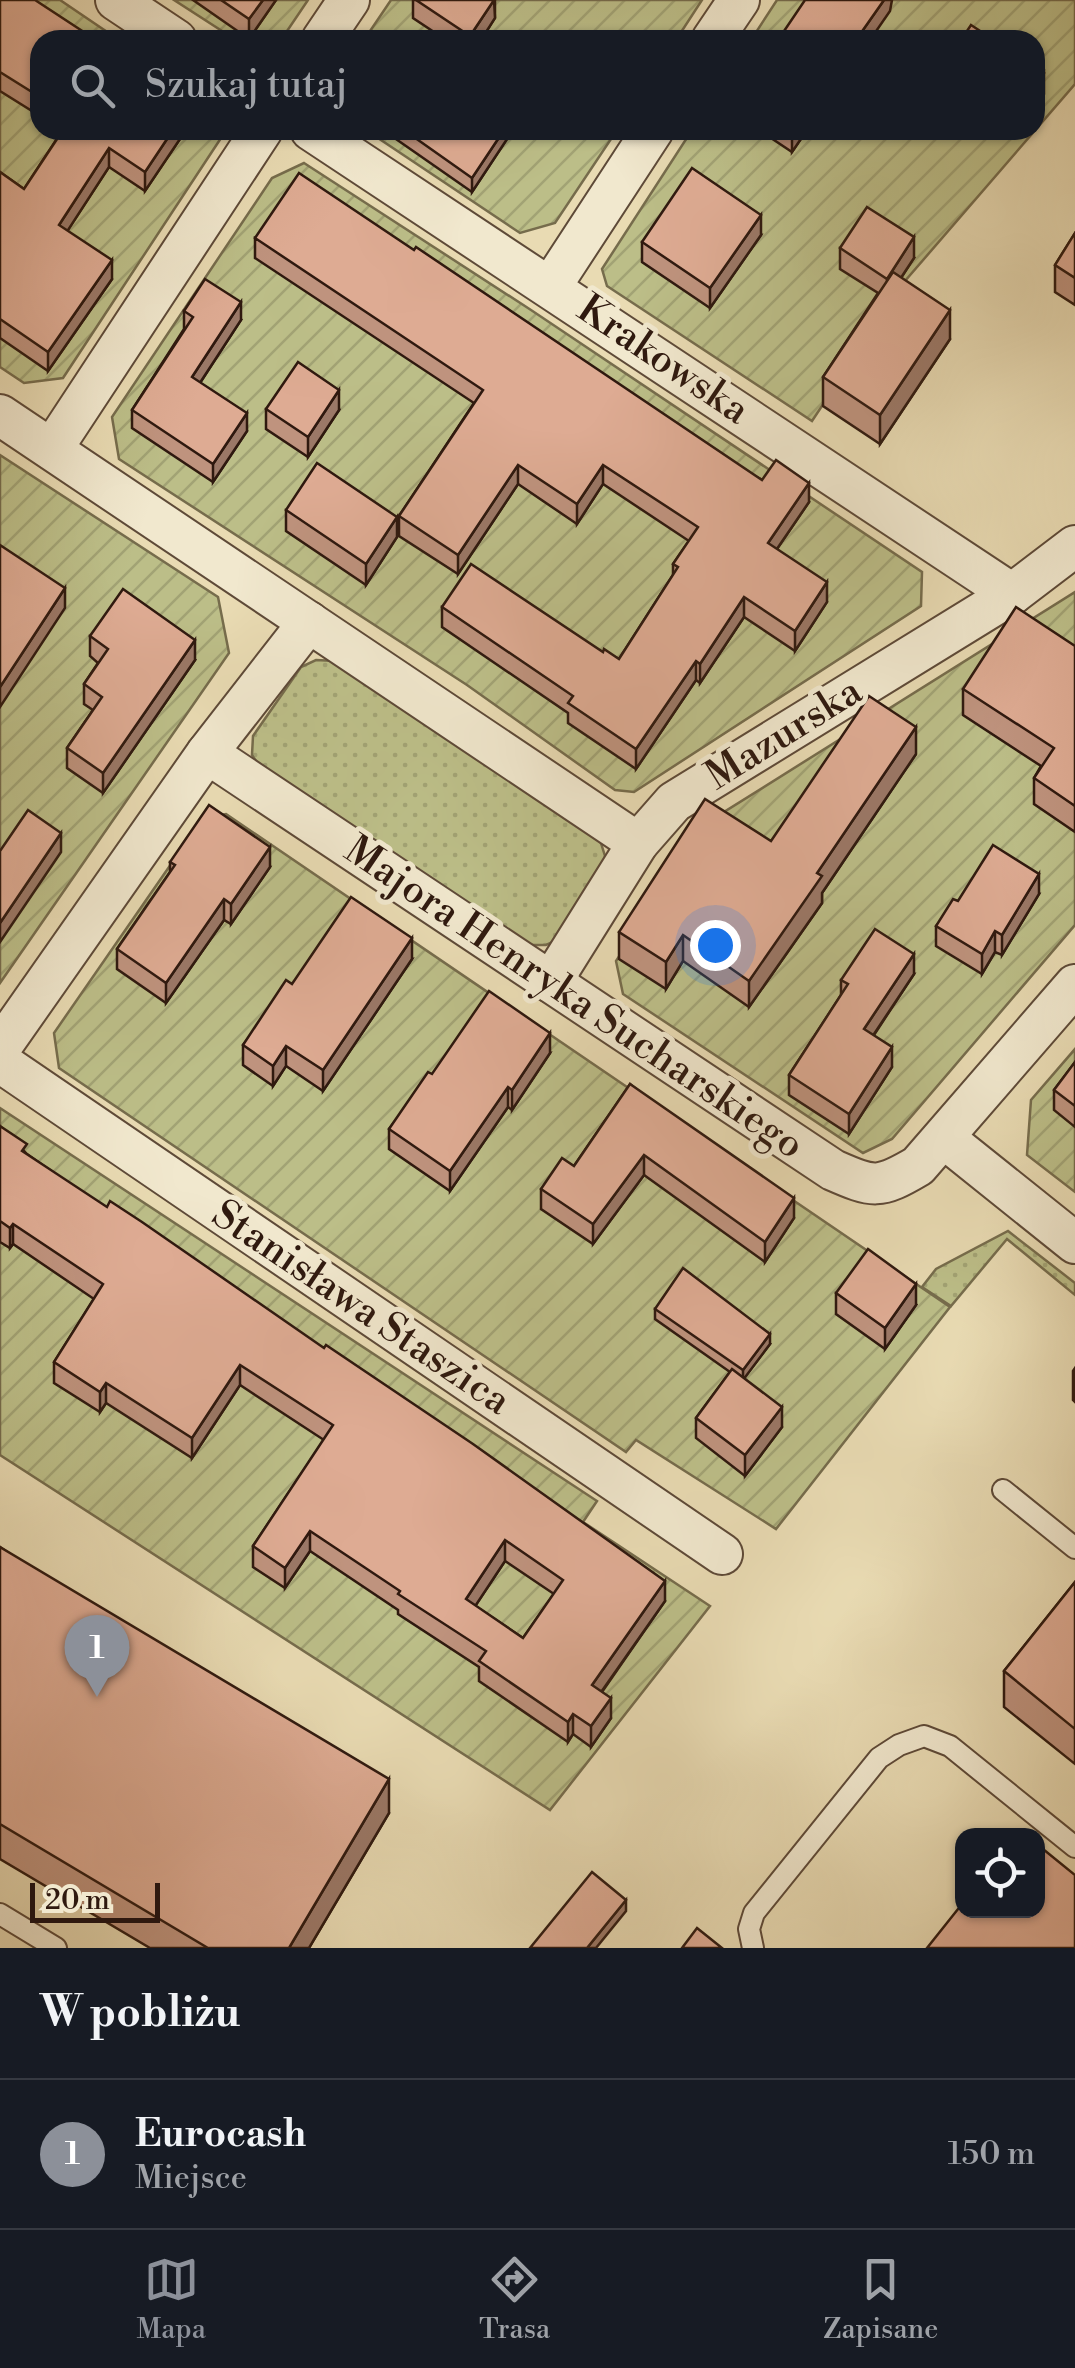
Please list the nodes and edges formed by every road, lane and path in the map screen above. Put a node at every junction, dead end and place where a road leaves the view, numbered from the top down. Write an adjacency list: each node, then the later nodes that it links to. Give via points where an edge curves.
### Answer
1 (116, 0): 4 (street)
2 (348, 0): 5 (street)
3 (739, 0): 6 (street)
4 (161, 30)
5 (328, 30)
6 (719, 30)
7 (255, 140): 12 (street)
8 (326, 140): 10 (street, Krakowska)
9 (646, 140): 10 (street)
10 (551, 286): 14 (street, Krakowska)
11 (0, 415): 12 (street)
12 (52, 449): 15 (street)
13 (1075, 546): 14 (street, Mazurska)
14 (1012, 594): 17 (street, Mazurska, via 674,802)
15 (309, 622): 16 (street); 17 (street)
16 (207, 753): 18 (street, Majora Henryka Sucharskiego); 20 (street)
17 (638, 843): 18 (street, Mazurska)
18 (552, 982): 22 (street, Majora Henryka Sucharskiego, via 863,1184 888,1183 918,1166)
19 (1075, 986): 22 (street)
20 (0, 1048)
21 (0, 1062): 26 (street, Stanisława Staszica)
22 (944, 1138): 23 (street)
23 (1075, 1243)
24 (1003, 1490): 25 (lane)
25 (1075, 1548)
26 (722, 1554)
27 (1075, 1847): 30 (lane, via 950,1746 924,1736 879,1758 754,1912)
28 (0, 1914): 29 (lane)
29 (56, 1948)
30 (753, 1948)

